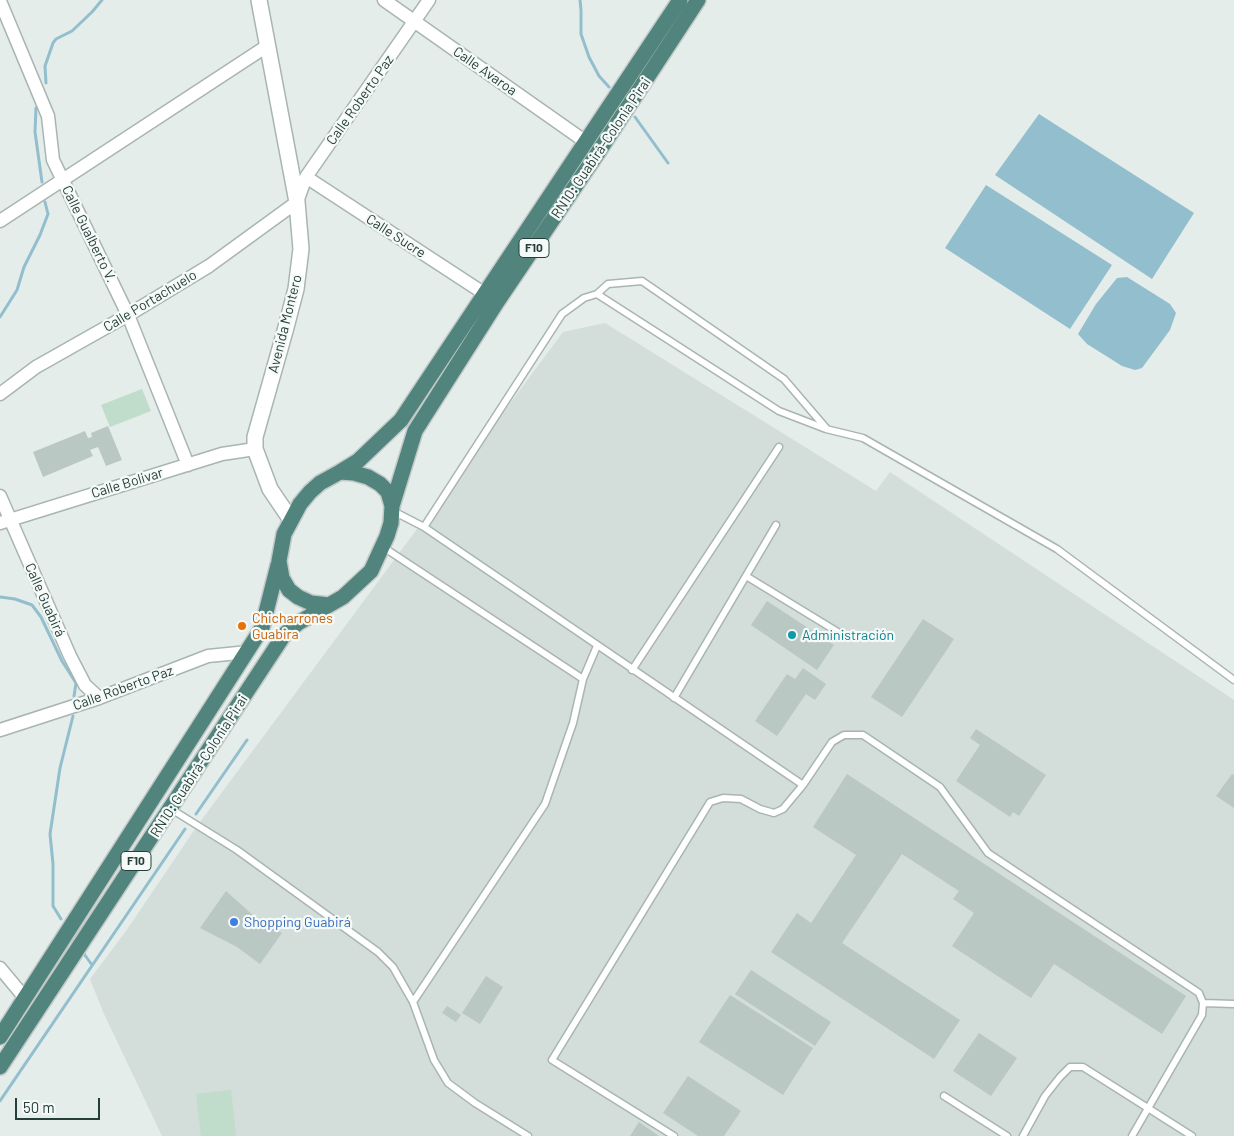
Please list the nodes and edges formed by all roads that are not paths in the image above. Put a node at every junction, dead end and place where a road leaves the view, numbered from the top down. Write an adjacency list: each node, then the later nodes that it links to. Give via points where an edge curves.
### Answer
1 (259, 0): 8 (street, Avenida Montero)
2 (384, 0): 7 (street, Calle Avaroa)
3 (429, 0): 7 (street, Calle Roberto Paz)
4 (680, 0): 9 (highway, RN10: Guabirá-Colonia Pirai / F10)
5 (698, 0): 24 (highway, RN10: Guabirá-Colonia Pirai / F10, via 415,431)
6 (0, 1): 11 (street, Calle Gualberto V., via 48,116 53,160)
7 (415, 21): 9 (street, Calle Avaroa); 10 (street, Calle Roberto Paz)
8 (267, 46): 11 (street); 12 (street, Avenida Montero)
9 (586, 142): 14 (highway, RN10: Guabirá-Colonia Pirai / F10)
10 (306, 178): 12 (street, Calle Roberto Paz); 14 (street, Calle Sucre)
11 (62, 180): 13 (street); 16 (street, Calle Gualberto V.)
12 (297, 202): 16 (street, Calle Portachuelo, via 209,266); 20 (street, Avenida Montero, via 300,249 296,289 255,437)
13 (0, 221)
14 (485, 294): 22 (highway, RN10: Guabirá-Colonia Pirai / F10, via 401,420 358,461)
15 (598, 294): 18 (lane, via 779,411); 18 (lane, via 608,284 642,281 784,379); 28 (lane, via 584,298 562,314)
16 (128, 315): 17 (street, Calle Portachuelo, via 36,367); 21 (street, Calle Gualberto V.)
17 (0, 394)
18 (826, 429): 38 (lane, via 863,438 1058,549)
19 (778, 447): 36 (lane)
20 (255, 450): 21 (street, Calle Bolivar, via 222,454); 25 (street, Avenida Montero, via 270,489)
21 (188, 465): 26 (street, Calle Bolivar)
22 (340, 472): 24 (highway, via 368,477 380,484 388,492); 25 (highway, F10, via 310,492)
23 (0, 496): 26 (street, Calle Guabirá)
24 (392, 508): 28 (lane); 29 (highway, F10)
25 (290, 520): 30 (highway, F10)
26 (5, 522): 39 (street, Calle Guabirá, via 81,678)
27 (776, 525): 31 (lane)
28 (424, 528): 34 (lane)
29 (383, 547): 32 (highway, F10, via 371,571 357,586); 37 (lane)
30 (279, 561): 32 (highway, F10, via 282,578 289,590 311,603); 35 (highway, RN10: Guabirá-Colonia Pirai / F10, via 262,628)
31 (746, 576): 33 (lane); 40 (lane)
32 (329, 605): 43 (highway, RN10: Guabirá-Colonia Pirai / F10, via 284,634)
33 (842, 634)
34 (598, 646): 36 (lane); 37 (lane)
35 (248, 652): 39 (street, Calle Roberto Paz, via 208,656); 45 (highway, RN10: Guabirá-Colonia Pirai / F10)
36 (632, 670): 40 (lane)
37 (583, 679): 46 (lane, via 573,723 545,804)
38 (1234, 680)
39 (99, 698): 41 (street, Calle Roberto Paz)
40 (674, 698): 42 (lane)
41 (0, 730)
42 (803, 786): 47 (lane, via 832,742 844,735 864,736 940,787 988,853 1199,992); 54 (lane, via 783,809 774,812 741,800 723,798 710,802 552,1060)
43 (171, 809): 46 (lane, via 237,850 378,952 393,967); 50 (highway, RN10: Guabirá-Colonia Pirai / F10)
44 (0, 968): 45 (street)
45 (25, 998): 49 (highway, RN10: Guabirá-Colonia Pirai / F10)
46 (413, 1002): 53 (lane, via 434,1060 448,1083)
47 (1203, 1003): 48 (lane); 52 (lane, via 1202,1015)
48 (1234, 1004)
49 (0, 1037)
50 (0, 1067)
51 (944, 1096): 55 (lane)
52 (1148, 1108): 56 (lane, via 1082,1067 1070,1067 1045,1096); 57 (lane); 58 (lane)
53 (528, 1136)
54 (674, 1136)
55 (1007, 1136)
56 (1023, 1136)
57 (1132, 1136)
58 (1192, 1136)

